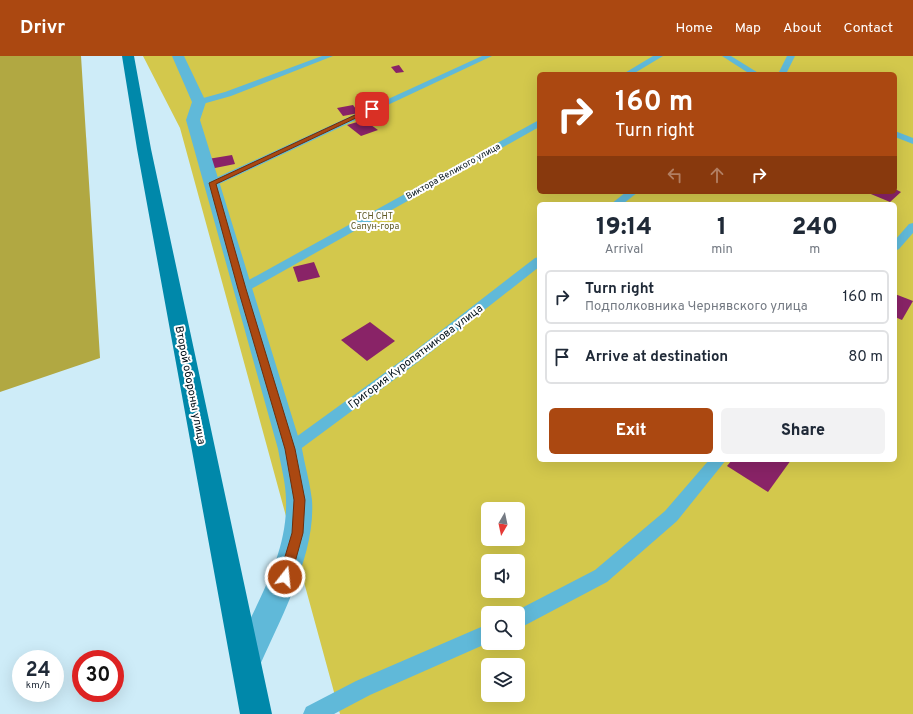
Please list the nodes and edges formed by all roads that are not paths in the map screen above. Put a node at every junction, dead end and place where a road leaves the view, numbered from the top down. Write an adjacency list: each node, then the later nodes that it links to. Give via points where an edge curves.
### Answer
1 (128, 56): 26 (main road, Второй обороны улица)
2 (178, 56): 11 (street)
3 (329, 56): 11 (lane, via 228,94)
4 (488, 56): 15 (lane)
5 (659, 56): 8 (lane)
6 (726, 56): 9 (lane)
7 (791, 56): 10 (lane)
8 (631, 72)
9 (753, 72)
10 (783, 72)
11 (199, 102): 15 (street, via 193,120)
12 (537, 124): 21 (lane, Виктора Великого улица)
13 (897, 135): 14 (lane)
14 (913, 142)
15 (213, 183): 21 (street)
16 (630, 194): 17 (lane)
17 (619, 202)
18 (913, 226): 19 (lane)
19 (897, 245)
20 (537, 264): 22 (lane, Григория Куропятникова улица)
21 (242, 289): 22 (street)
22 (290, 449): 26 (street, via 299,500 297,533 285,577)
23 (716, 462): 24 (lane, via 671,516 601,576)
24 (525, 616)
25 (481, 636): 28 (lane, via 363,688)
26 (246, 661): 27 (main road, Второй обороны улица)
27 (256, 714)
28 (314, 714)

